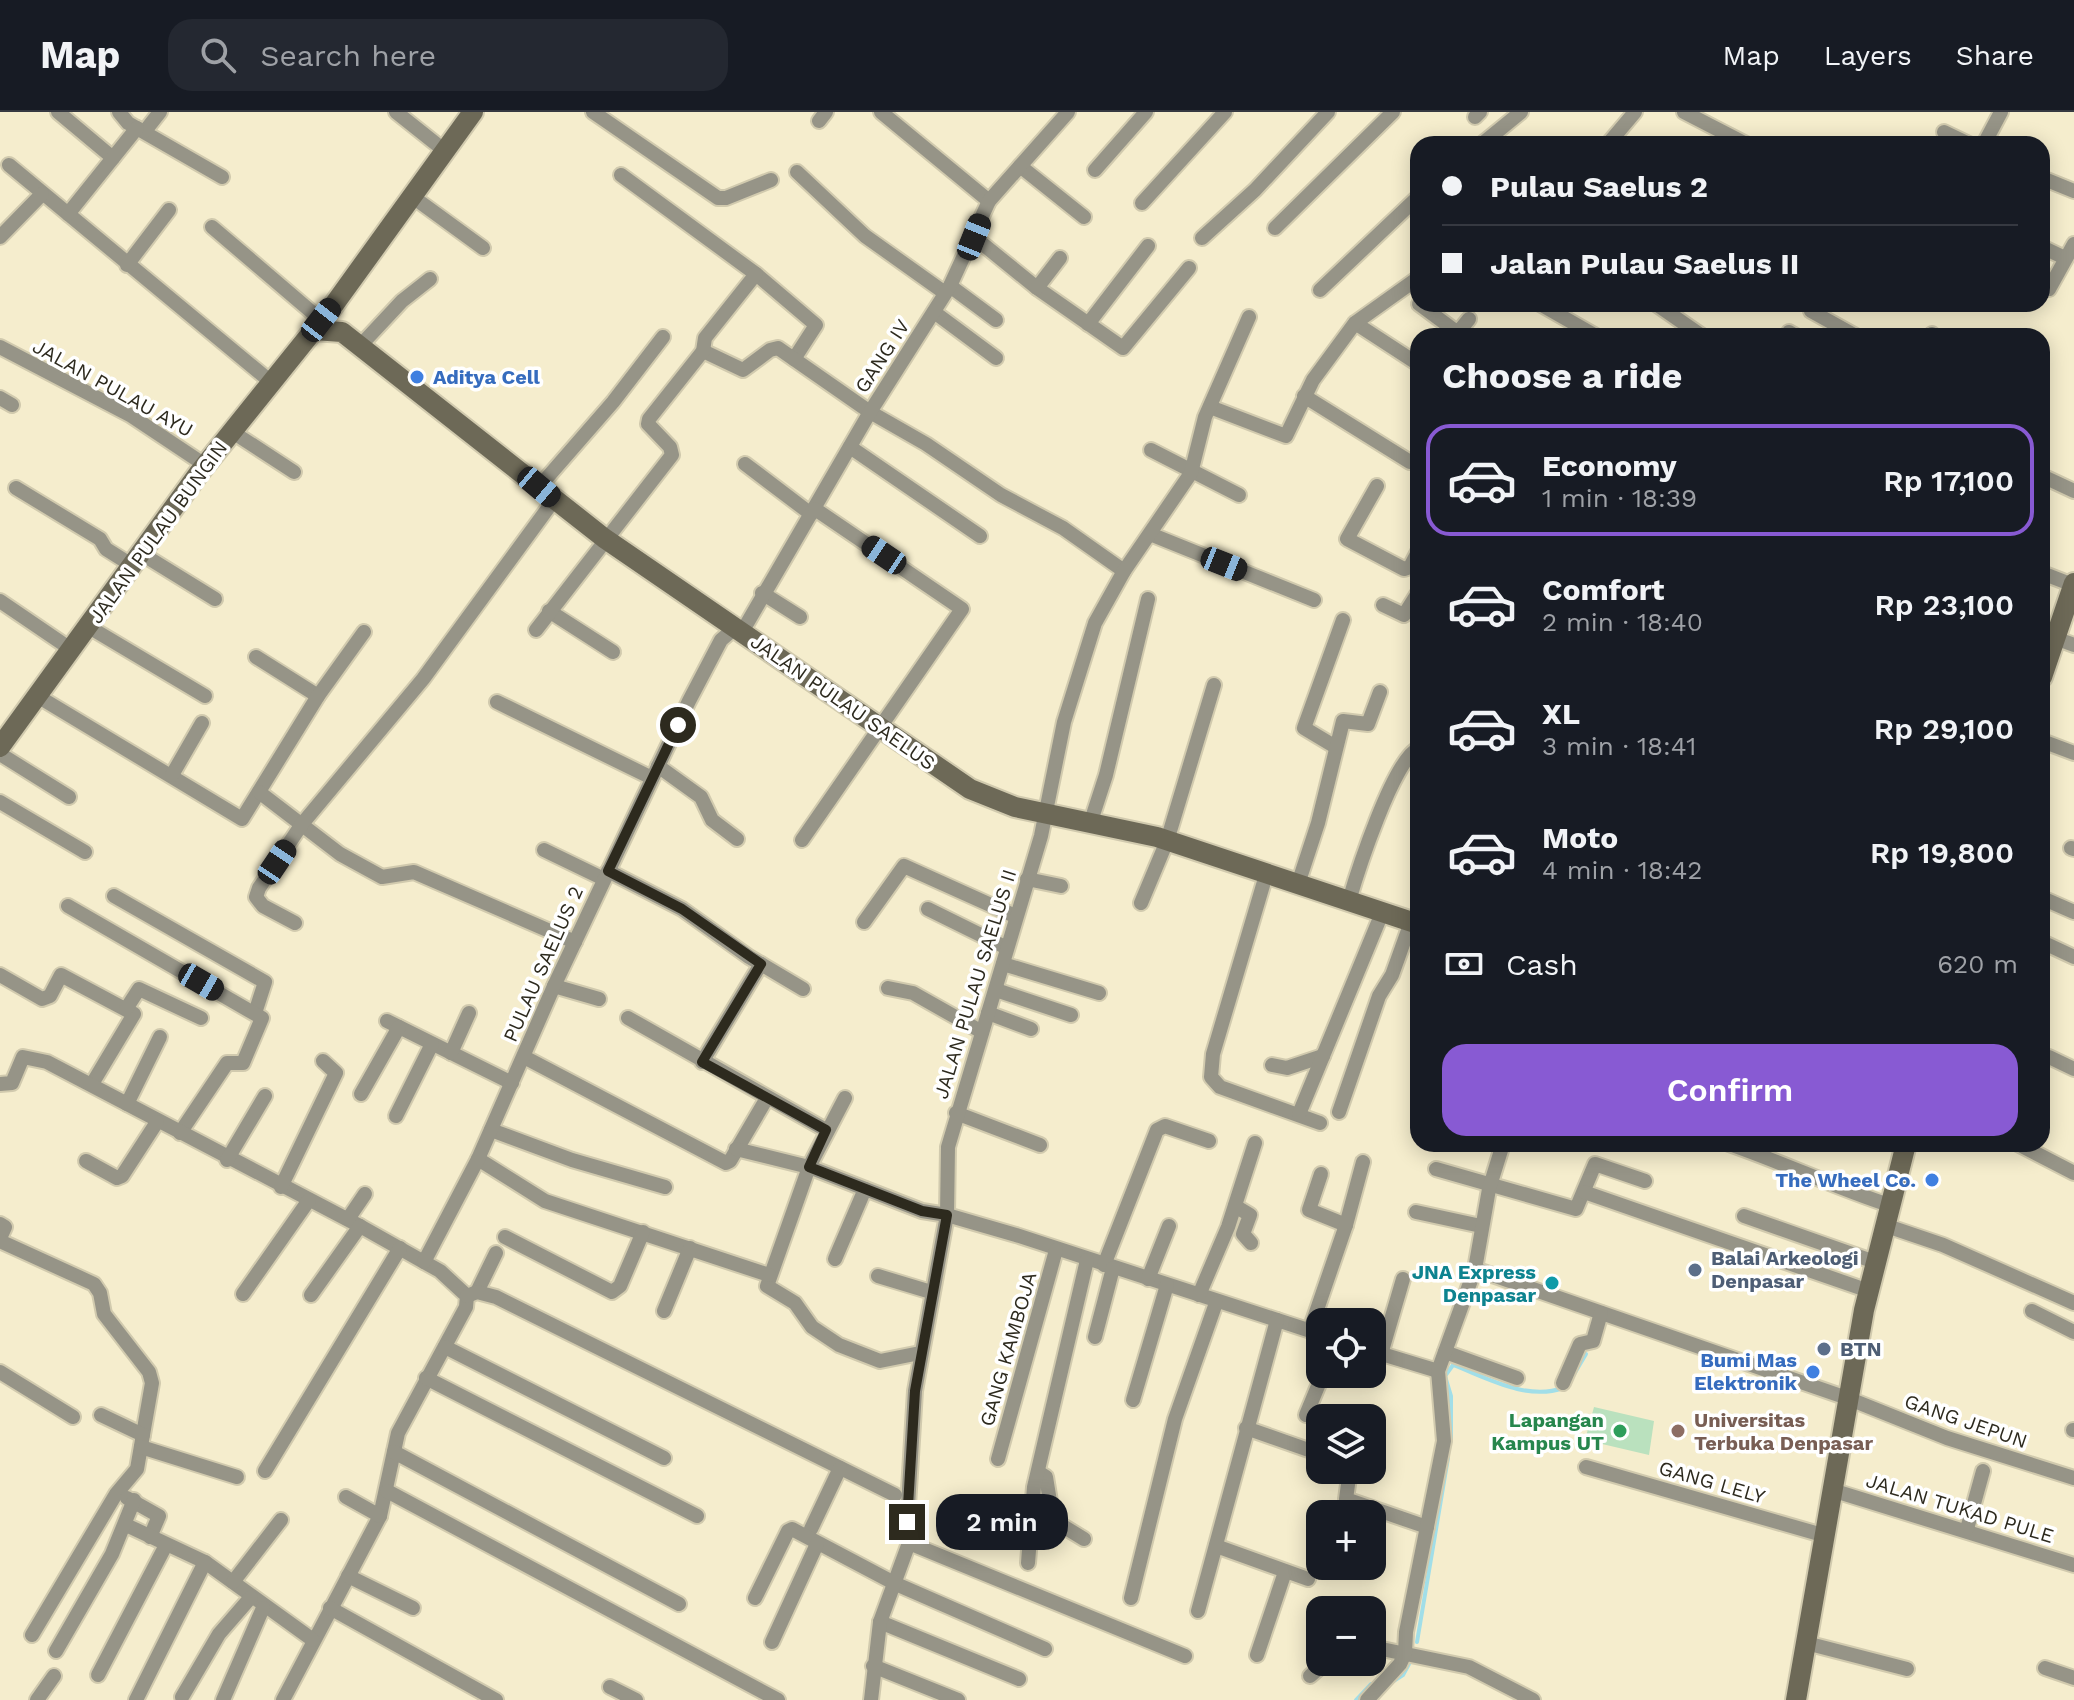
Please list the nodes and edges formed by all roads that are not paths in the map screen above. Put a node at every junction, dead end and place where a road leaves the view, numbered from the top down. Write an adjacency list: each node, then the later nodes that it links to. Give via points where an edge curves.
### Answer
1 (58, 112): 25 (street)
2 (119, 112): 17 (street)
3 (160, 112): 17 (street)
4 (396, 112): 24 (street)
5 (473, 112): 24 (street, JALAN PULAU BUNGIN)
6 (593, 112): 32 (street, via 718,198)
7 (881, 112): 37 (street)
8 (1068, 112): 27 (street, GANG IV)
9 (1146, 112): 28 (street)
10 (1225, 112): 38 (street)
11 (1328, 112): 47 (street)
12 (1393, 112): 44 (street)
13 (1521, 112): 19 (street)
14 (1635, 112): 20 (street)
15 (1684, 112): 21 (street)
16 (2001, 112): 23 (street)
17 (141, 129): 25 (street); 31 (street)
18 (1944, 132): 22 (street)
19 (1492, 136)
20 (1615, 136)
21 (1730, 136)
22 (1952, 136)
23 (1988, 136)
24 (445, 151): 36 (street, JALAN PULAU BUNGIN)
25 (113, 158): 41 (street)
26 (9, 165): 35 (street)
27 (1020, 166): 37 (street, GANG IV); 42 (street)
28 (1095, 170)
29 (797, 172): 61 (street, via 865,236)
30 (621, 175): 56 (street)
31 (222, 177)
32 (771, 180)
33 (2050, 181): 34 (street)
34 (2074, 191)
35 (42, 194): 41 (street); 45 (street)
36 (413, 197): 50 (street); 71 (street, JALAN PULAU BUNGIN)
37 (989, 201): 46 (street, GANG IV)
38 (1142, 203)
39 (1410, 205): 63 (street)
40 (169, 210): 54 (street)
41 (68, 214): 54 (street)
42 (1084, 217)
43 (212, 227): 71 (street)
44 (1275, 228)
45 (0, 237)
46 (974, 237): 60 (street); 61 (street, GANG IV)
47 (1202, 238)
48 (2074, 244): 53 (street)
49 (1148, 246): 75 (street)
50 (483, 248)
51 (2050, 251): 53 (street)
52 (1060, 258): 60 (street)
53 (2065, 258): 59 (street)
54 (127, 265): 88 (street)
55 (1189, 268): 75 (street, via 1127,346 1118,347)
56 (756, 274): 84 (street, via 705,338); 86 (street, via 816,325)
57 (430, 279): 82 (street)
58 (1410, 283): 62 (street)
59 (2050, 287)
60 (1037, 288): 75 (street)
61 (947, 289): 65 (street, GANG IV); 73 (street)
62 (1399, 289): 64 (street); 74 (street)
63 (1320, 290)
64 (1410, 298)
65 (934, 312): 85 (street); 91 (street, GANG IV)
66 (1429, 312): 76 (street)
67 (1554, 312): 78 (street)
68 (1668, 312): 79 (street)
69 (1813, 312): 80 (street)
70 (1249, 317): 90 (street, JALAN PULAU SAELUS II)
71 (323, 319): 82 (street, JALAN PULAU SAELUS); 88 (street, JALAN PULAU BUNGIN)
72 (1469, 319): 77 (street)
73 (996, 320)
74 (1355, 323): 87 (street); 89 (street)
75 (1088, 324)
76 (1451, 328)
77 (1462, 328)
78 (1582, 328)
79 (1690, 328)
80 (1842, 328)
81 (663, 337): 104 (street)
82 (360, 346): 104 (street, JALAN PULAU SAELUS)
83 (0, 347): 97 (street, JALAN PULAU AYU, via 130,415)
84 (703, 351): 86 (street, via 743,370 774,348); 109 (street, via 648,421 672,455)
85 (996, 358)
86 (794, 359): 91 (street)
87 (1410, 359)
88 (271, 382): 92 (street, JALAN PULAU BUNGIN)
89 (1304, 396): 90 (street, via 1282,437); 95 (street)
90 (1210, 407): 99 (street, JALAN PULAU SAELUS II)
91 (870, 412): 93 (street, GANG IV); 112 (street, via 1063,528)
92 (231, 431): 97 (street, JALAN PULAU BUNGIN); 98 (street)
93 (850, 447): 106 (street, GANG IV); 108 (street)
94 (1151, 450): 99 (street)
95 (1410, 462)
96 (745, 464): 106 (street)
97 (205, 465): 110 (street, JALAN PULAU BUNGIN)
98 (294, 472)
99 (1191, 473): 105 (street); 107 (street, JALAN PULAU SAELUS II)
100 (2050, 480): 103 (street)
101 (1377, 486): 111 (street, via 1347,539 1404,569)
102 (16, 488): 110 (street, via 100,539 106,549)
103 (2074, 491)
104 (546, 494): 109 (street, JALAN PULAU SAELUS); 155 (street, via 423,679)
105 (1239, 495)
106 (813, 511): 115 (street, GANG IV); 141 (street, via 962,607)
107 (1150, 534): 112 (street, JALAN PULAU SAELUS II); 118 (street)
108 (980, 536)
109 (604, 538): 122 (street); 126 (street, JALAN PULAU SAELUS)
110 (137, 560): 116 (street); 125 (street, JALAN PULAU BUNGIN)
111 (1410, 567)
112 (1124, 571): 153 (street, JALAN PULAU SAELUS II, via 1088,642)
113 (2050, 576): 114 (street)
114 (2074, 584): 129 (street)
115 (762, 593): 123 (street); 126 (street, GANG IV)
116 (215, 599)
117 (1148, 599): 154 (street)
118 (1314, 600)
119 (0, 601): 130 (street)
120 (1383, 605): 121 (street, via 1404,615)
121 (1410, 606)
122 (549, 611): 127 (street); 131 (street)
123 (800, 617)
124 (1343, 620): 143 (street, via 1304,728)
125 (89, 627): 130 (street, JALAN PULAU BUNGIN); 136 (street)
126 (730, 629): 141 (street, JALAN PULAU SAELUS); 148 (street, PULAU SAELUS 2)
127 (536, 630)
128 (364, 632): 137 (street)
129 (2065, 642): 133 (street)
130 (72, 650): 138 (street, JALAN PULAU BUNGIN)
131 (613, 652)
132 (256, 657): 137 (street)
133 (2050, 662)
134 (1214, 685): 158 (street)
135 (1380, 692): 143 (street, via 1371,721 1365,725 1345,719)
136 (205, 696)
137 (318, 696): 150 (street)
138 (39, 697): 144 (street, JALAN PULAU BUNGIN); 149 (street)
139 (497, 702): 148 (street)
140 (202, 723): 149 (street)
141 (879, 727): 153 (street, JALAN PULAU SAELUS, via 970,789); 157 (street)
142 (2050, 744): 146 (street)
143 (1334, 746): 164 (street)
144 (0, 747)
145 (1410, 753): 167 (street, via 1392,784)
146 (2074, 753)
147 (0, 754): 151 (street)
148 (655, 772): 156 (street, via 701,797 712,820); 161 (street, PULAU SAELUS 2)
149 (172, 775): 150 (street, via 242,819)
150 (259, 792): 155 (street)
151 (69, 797)
152 (0, 802): 160 (street)
153 (1045, 813): 154 (street, JALAN PULAU SAELUS); 163 (street, JALAN PULAU SAELUS II)
154 (1091, 821): 158 (street, JALAN PULAU SAELUS)
155 (302, 824): 177 (street, via 256,897); 179 (street, via 340,854 382,877 414,872)
156 (737, 839)
157 (802, 840)
158 (1167, 841): 162 (street, JALAN PULAU SAELUS); 169 (street)
159 (544, 850): 161 (street)
160 (85, 852)
161 (606, 875): 179 (street, PULAU SAELUS 2); 183 (street, via 682,909)
162 (1266, 875): 164 (street, JALAN PULAU SAELUS); 221 (street, via 1213,1054 1211,1077 1220,1087)
163 (1027, 879): 165 (street); 174 (street, JALAN PULAU SAELUS II)
164 (1298, 884): 167 (street, JALAN PULAU SAELUS)
165 (1061, 886)
166 (114, 896): 193 (street, via 265,982)
167 (1349, 901): 173 (street, JALAN PULAU SAELUS)
168 (2050, 902): 172 (street)
169 (1141, 903)
170 (68, 906): 193 (street)
171 (928, 909): 181 (street)
172 (2074, 912)
173 (1382, 913): 175 (street, JALAN PULAU SAELUS); 204 (street)
174 (1015, 916): 176 (street, via 904,866); 181 (street, JALAN PULAU SAELUS II)
175 (1410, 921)
176 (864, 922)
177 (295, 923)
178 (1410, 934): 219 (street, via 1379,996)
179 (575, 942): 186 (street, PULAU SAELUS 2)
180 (2050, 946): 182 (street)
181 (1007, 948): 184 (street, JALAN PULAU SAELUS II)
182 (2074, 957)
183 (761, 964): 188 (street); 208 (street)
184 (1003, 964): 189 (street, JALAN PULAU SAELUS II); 190 (street)
185 (0, 975): 192 (street, via 42,999 50,996 61,975)
186 (554, 986): 191 (street); 205 (street, PULAU SAELUS 2)
187 (888, 988): 200 (street, via 913,993)
188 (803, 989)
189 (996, 990): 195 (street, JALAN PULAU SAELUS II); 196 (street)
190 (1099, 993)
191 (599, 999)
192 (126, 1009): 197 (street, via 139,989); 213 (street, via 134,1016)
193 (255, 1013): 227 (street, via 262,1020 243,1063 227,1063)
194 (469, 1013): 203 (street)
195 (988, 1013): 199 (street); 200 (street, JALAN PULAU SAELUS II)
196 (1071, 1015)
197 (201, 1018)
198 (628, 1018): 208 (street)
199 (1031, 1029)
200 (982, 1032): 220 (street, JALAN PULAU SAELUS II)
201 (160, 1037): 218 (street)
202 (432, 1044): 203 (street); 214 (street, via 393,1024); 222 (street)
203 (451, 1053): 211 (street)
204 (1323, 1056): 209 (street, via 1287,1068); 221 (street)
205 (524, 1057): 211 (street, PULAU SAELUS 2); 231 (street, via 726,1163)
206 (2050, 1057): 210 (street)
207 (323, 1061): 246 (street, via 336,1073)
208 (702, 1062): 216 (street)
209 (1272, 1065)
210 (2074, 1069)
211 (512, 1083): 225 (street, PULAU SAELUS 2)
212 (0, 1084): 213 (street, via 12,1083 20,1061 29,1056)
213 (92, 1084): 218 (street)
214 (361, 1094)
215 (265, 1096): 237 (street)
216 (767, 1098): 226 (street); 231 (street)
217 (845, 1098): 226 (street)
218 (127, 1104): 223 (street)
219 (1339, 1112)
220 (956, 1113): 230 (street); 254 (street, JALAN PULAU SAELUS II, via 946,1165)
221 (1299, 1114): 224 (street)
222 (396, 1116)
223 (157, 1122): 227 (street); 238 (street, via 120,1177)
224 (1320, 1123)
225 (491, 1130): 236 (street, PULAU SAELUS 2); 247 (street)
226 (826, 1130): 240 (street)
227 (180, 1133): 237 (street)
228 (1209, 1141): 274 (street, via 1165,1126 1157,1130)
229 (1255, 1143): 252 (street)
230 (1040, 1145)
231 (736, 1149): 240 (street)
232 (1500, 1152): 245 (street)
233 (1753, 1152): 255 (street, via 1791,1165)
234 (1904, 1152): 255 (street)
235 (2033, 1152): 242 (street)
236 (478, 1159): 262 (street, via 545,1201); 272 (street, PULAU SAELUS 2)
237 (227, 1160): 246 (street)
238 (86, 1161)
239 (1363, 1162): 259 (street)
240 (809, 1167): 248 (street); 276 (street)
241 (1436, 1169): 245 (street)
242 (2074, 1173)
243 (1321, 1174): 259 (street, via 1309,1210)
244 (1645, 1181): 249 (street, via 1595,1164)
245 (1491, 1182): 249 (street, via 1576,1209); 261 (street)
246 (281, 1187): 251 (street)
247 (665, 1187)
248 (865, 1189): 254 (street); 270 (street)
249 (1584, 1192): 281 (street)
250 (365, 1194): 257 (street)
251 (309, 1200): 257 (street); 283 (street)
252 (1235, 1206): 265 (street, via 1250,1215 1243,1234); 286 (street)
253 (1416, 1212): 261 (street)
254 (947, 1215): 268 (street); 282 (street, JALAN PULAU SAELUS II)
255 (1887, 1215): 273 (street); 288 (street)
256 (1744, 1216): 273 (street)
257 (354, 1223): 266 (street); 285 (street)
258 (0, 1224): 264 (street, via 5,1227)
259 (1346, 1225): 289 (street)
260 (1169, 1226): 278 (street)
261 (1481, 1226): 275 (street)
262 (643, 1232): 263 (street, via 620,1286 612,1292); 267 (street)
263 (505, 1237)
264 (0, 1239): 312 (street, via 97,1288 104,1314 151,1377)
265 (1251, 1243)
266 (400, 1248): 272 (street); 319 (street)
267 (690, 1248): 276 (street); 290 (street)
268 (1056, 1250): 271 (street); 316 (street, GANG KAMBOJA)
269 (496, 1253): 284 (street)
270 (835, 1259)
271 (1087, 1260): 274 (street); 321 (street)
272 (424, 1262): 284 (street)
273 (1875, 1262): 281 (street)
274 (1108, 1266): 278 (street); 297 (street)
275 (1475, 1269): 292 (street, GANG JEPUN); 299 (street)
276 (769, 1275): 300 (street, via 767,1287 795,1303 812,1327 839,1345 880,1361)
277 (878, 1276): 282 (street)
278 (1148, 1279): 280 (street)
279 (1403, 1279): 294 (street)
280 (1167, 1285): 286 (street); 308 (street)
281 (1869, 1291): 307 (street)
282 (931, 1292): 300 (street, JALAN PULAU SAELUS II)
283 (243, 1294)
284 (472, 1294): 298 (street); 318 (street, via 496,1297)
285 (311, 1295)
286 (1199, 1295): 287 (street)
287 (1216, 1303): 293 (street); 355 (street, via 1175,1419)
288 (2074, 1303)
289 (1322, 1308)
290 (664, 1311)
291 (2032, 1311): 296 (street)
292 (1601, 1313): 306 (street, via 1593,1340 1580,1344); 307 (street, GANG JEPUN)
293 (1277, 1320): 295 (street); 311 (street)
294 (1386, 1327)
295 (1306, 1329)
296 (2074, 1332)
297 (1095, 1337)
298 (445, 1347): 304 (street); 315 (street)
299 (1445, 1352): 302 (street); 305 (street)
300 (920, 1353): 341 (street, JALAN PULAU SAELUS II)
301 (1386, 1355): 302 (street)
302 (1438, 1371): 335 (street, via 1444,1441)
303 (0, 1372): 310 (street)
304 (426, 1378): 314 (street, via 406,1413); 332 (street)
305 (1517, 1378)
306 (1563, 1383)
307 (1847, 1398): 323 (street, GANG JEPUN, via 1947,1438); 326 (street)
308 (1133, 1400)
309 (101, 1415): 312 (street)
310 (73, 1417)
311 (1246, 1428): 313 (street); 344 (street)
312 (142, 1441): 322 (street); 327 (street, via 134,1476)
313 (1306, 1449)
314 (394, 1452): 325 (street); 356 (street)
315 (664, 1458)
316 (998, 1459)
317 (1586, 1467): 338 (street, GANG LELY)
318 (840, 1468): 328 (street); 336 (street)
319 (265, 1471)
320 (1983, 1471): 337 (street)
321 (1038, 1472): 340 (street, via 1051,1492 1053,1520); 346 (street, via 1029,1514)
322 (237, 1477)
323 (2074, 1478)
324 (1348, 1484): 335 (street, via 1346,1499)
325 (387, 1491): 331 (street); 387 (street)
326 (1835, 1491): 337 (street, JALAN TUKAD PULE); 338 (street)
327 (116, 1494): 330 (street); 362 (street)
328 (895, 1495)
329 (346, 1497): 331 (street)
330 (134, 1500): 334 (street); 339 (street, via 159,1516)
331 (380, 1516): 349 (street)
332 (697, 1516)
333 (281, 1520): 351 (street)
334 (126, 1525): 339 (street); 368 (street)
335 (1427, 1527): 369 (street)
336 (811, 1529)
337 (1967, 1529): 347 (street, JALAN TUKAD PULE)
338 (1826, 1536): 365 (street)
339 (150, 1537): 343 (street)
340 (1084, 1539)
341 (909, 1543): 352 (street, JALAN PULAU SAELUS II); 371 (street)
342 (817, 1544): 352 (street); 354 (street, via 789,1530); 364 (street)
343 (166, 1545): 345 (street); 375 (street)
344 (1216, 1546): 348 (street); 360 (street)
345 (205, 1562): 351 (street); 382 (street)
346 (1028, 1563)
347 (2074, 1565)
348 (1285, 1572): 350 (street); 370 (street)
349 (348, 1576): 358 (street); 359 (street)
350 (1306, 1578)
351 (233, 1582): 353 (street)
352 (896, 1584): 361 (street, JALAN PULAU SAELUS II); 366 (street)
353 (251, 1597): 357 (street); 380 (street, via 219,1634)
354 (755, 1598)
355 (1131, 1598)
356 (679, 1604)
357 (263, 1608): 363 (street); 383 (street)
358 (330, 1608): 363 (street); 385 (street)
359 (413, 1608)
360 (1198, 1611)
361 (880, 1622): 372 (street, JALAN PULAU SAELUS II); 378 (street)
362 (32, 1635)
363 (313, 1640): 384 (street)
364 (772, 1642)
365 (1806, 1643): 374 (street); 392 (street)
366 (1045, 1649)
367 (1386, 1650): 369 (street)
368 (56, 1651)
369 (1405, 1653): 390 (street); 391 (street, via 1480,1671)
370 (1257, 1655)
371 (1185, 1656)
372 (873, 1666): 388 (street, JALAN PULAU SAELUS II); 389 (street)
373 (2045, 1668): 377 (street)
374 (1907, 1669)
375 (98, 1675)
376 (54, 1676): 381 (street)
377 (2074, 1678)
378 (1019, 1679)
379 (610, 1687): 386 (street)
380 (182, 1697)
381 (37, 1700)
382 (136, 1700)
383 (223, 1700)
384 (283, 1700)
385 (496, 1700)
386 (636, 1700)
387 (778, 1700)
388 (871, 1700)
389 (958, 1700)
390 (1367, 1700)
391 (1533, 1700)
392 (1796, 1700)

